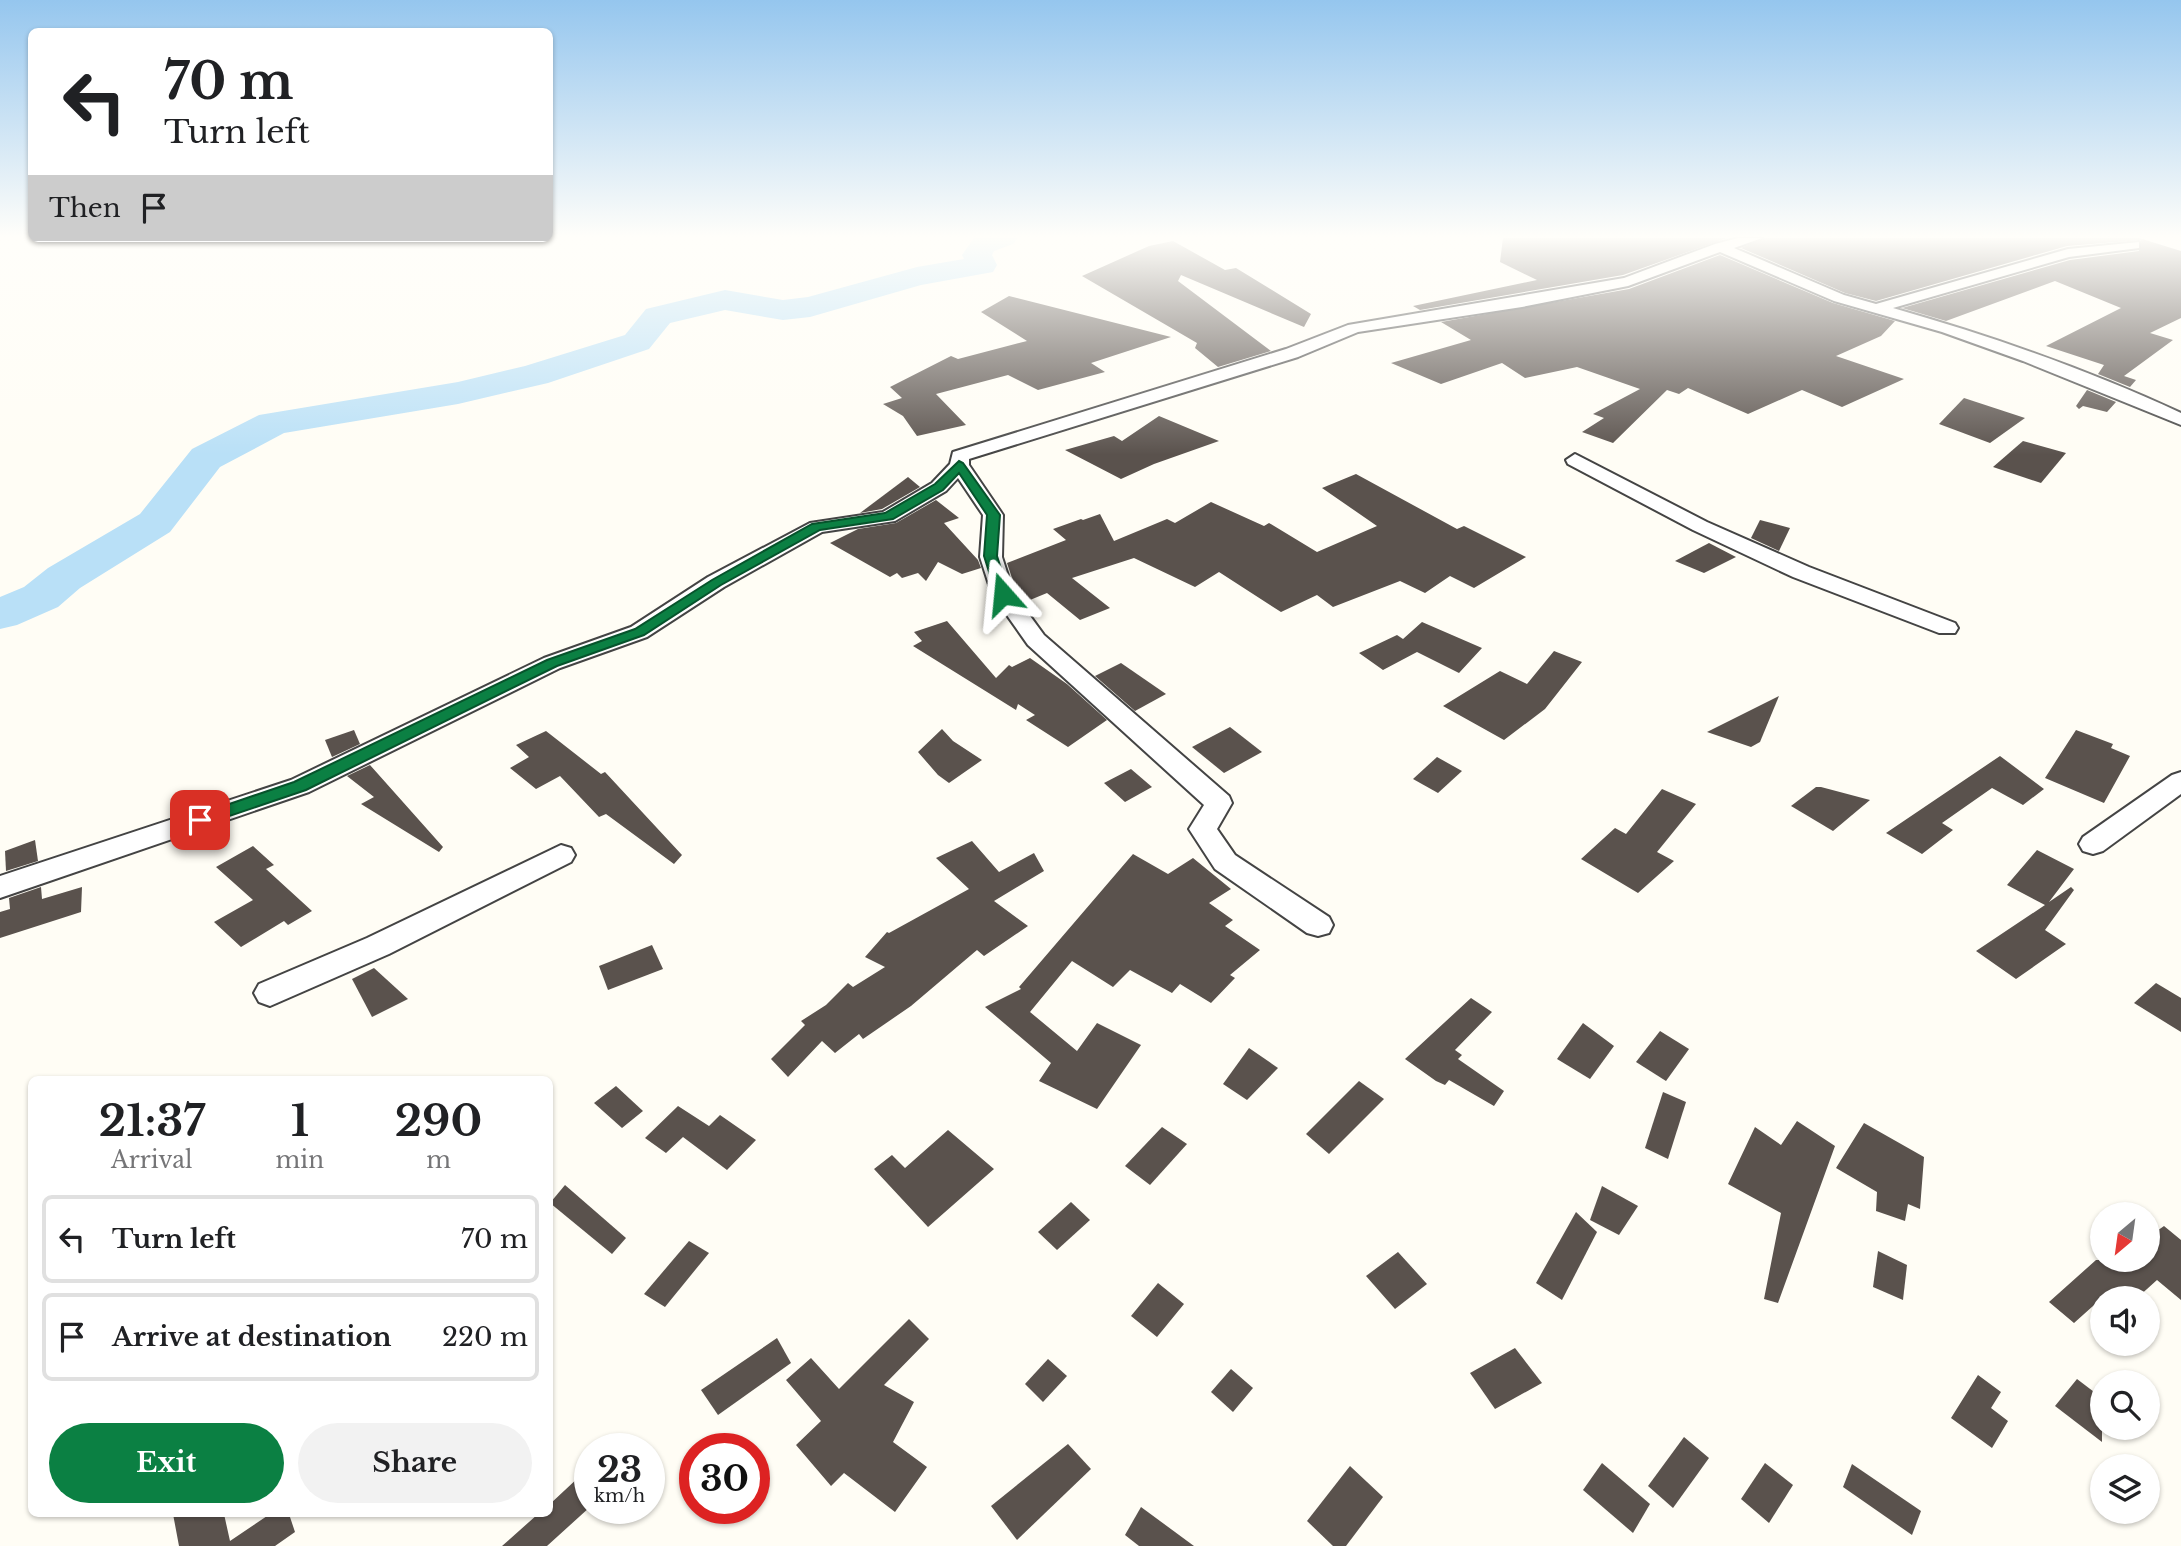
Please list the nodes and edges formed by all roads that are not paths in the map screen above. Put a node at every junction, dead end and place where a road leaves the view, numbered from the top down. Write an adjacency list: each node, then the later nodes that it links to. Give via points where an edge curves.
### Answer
1 (1469, 310): 5 (street, via 1354,328 1292,354 960,456)
2 (1885, 310): 3 (street, via 2029,357)
3 (2181, 420)
4 (1575, 460): 6 (street, via 1700,526 1801,572)
5 (959, 465): 10 (street, via 939,487 888,517 817,527 716,582 639,632 552,663 300,786); 11 (street, via 993,515 991,556 1003,594 1036,640 1219,803 1203,830 1225,862)
6 (1947, 628)
7 (2181, 780): 8 (street)
8 (2093, 844)
9 (561, 855): 12 (street, via 378,946)
10 (0, 887)
11 (1318, 925)
12 (270, 993)

